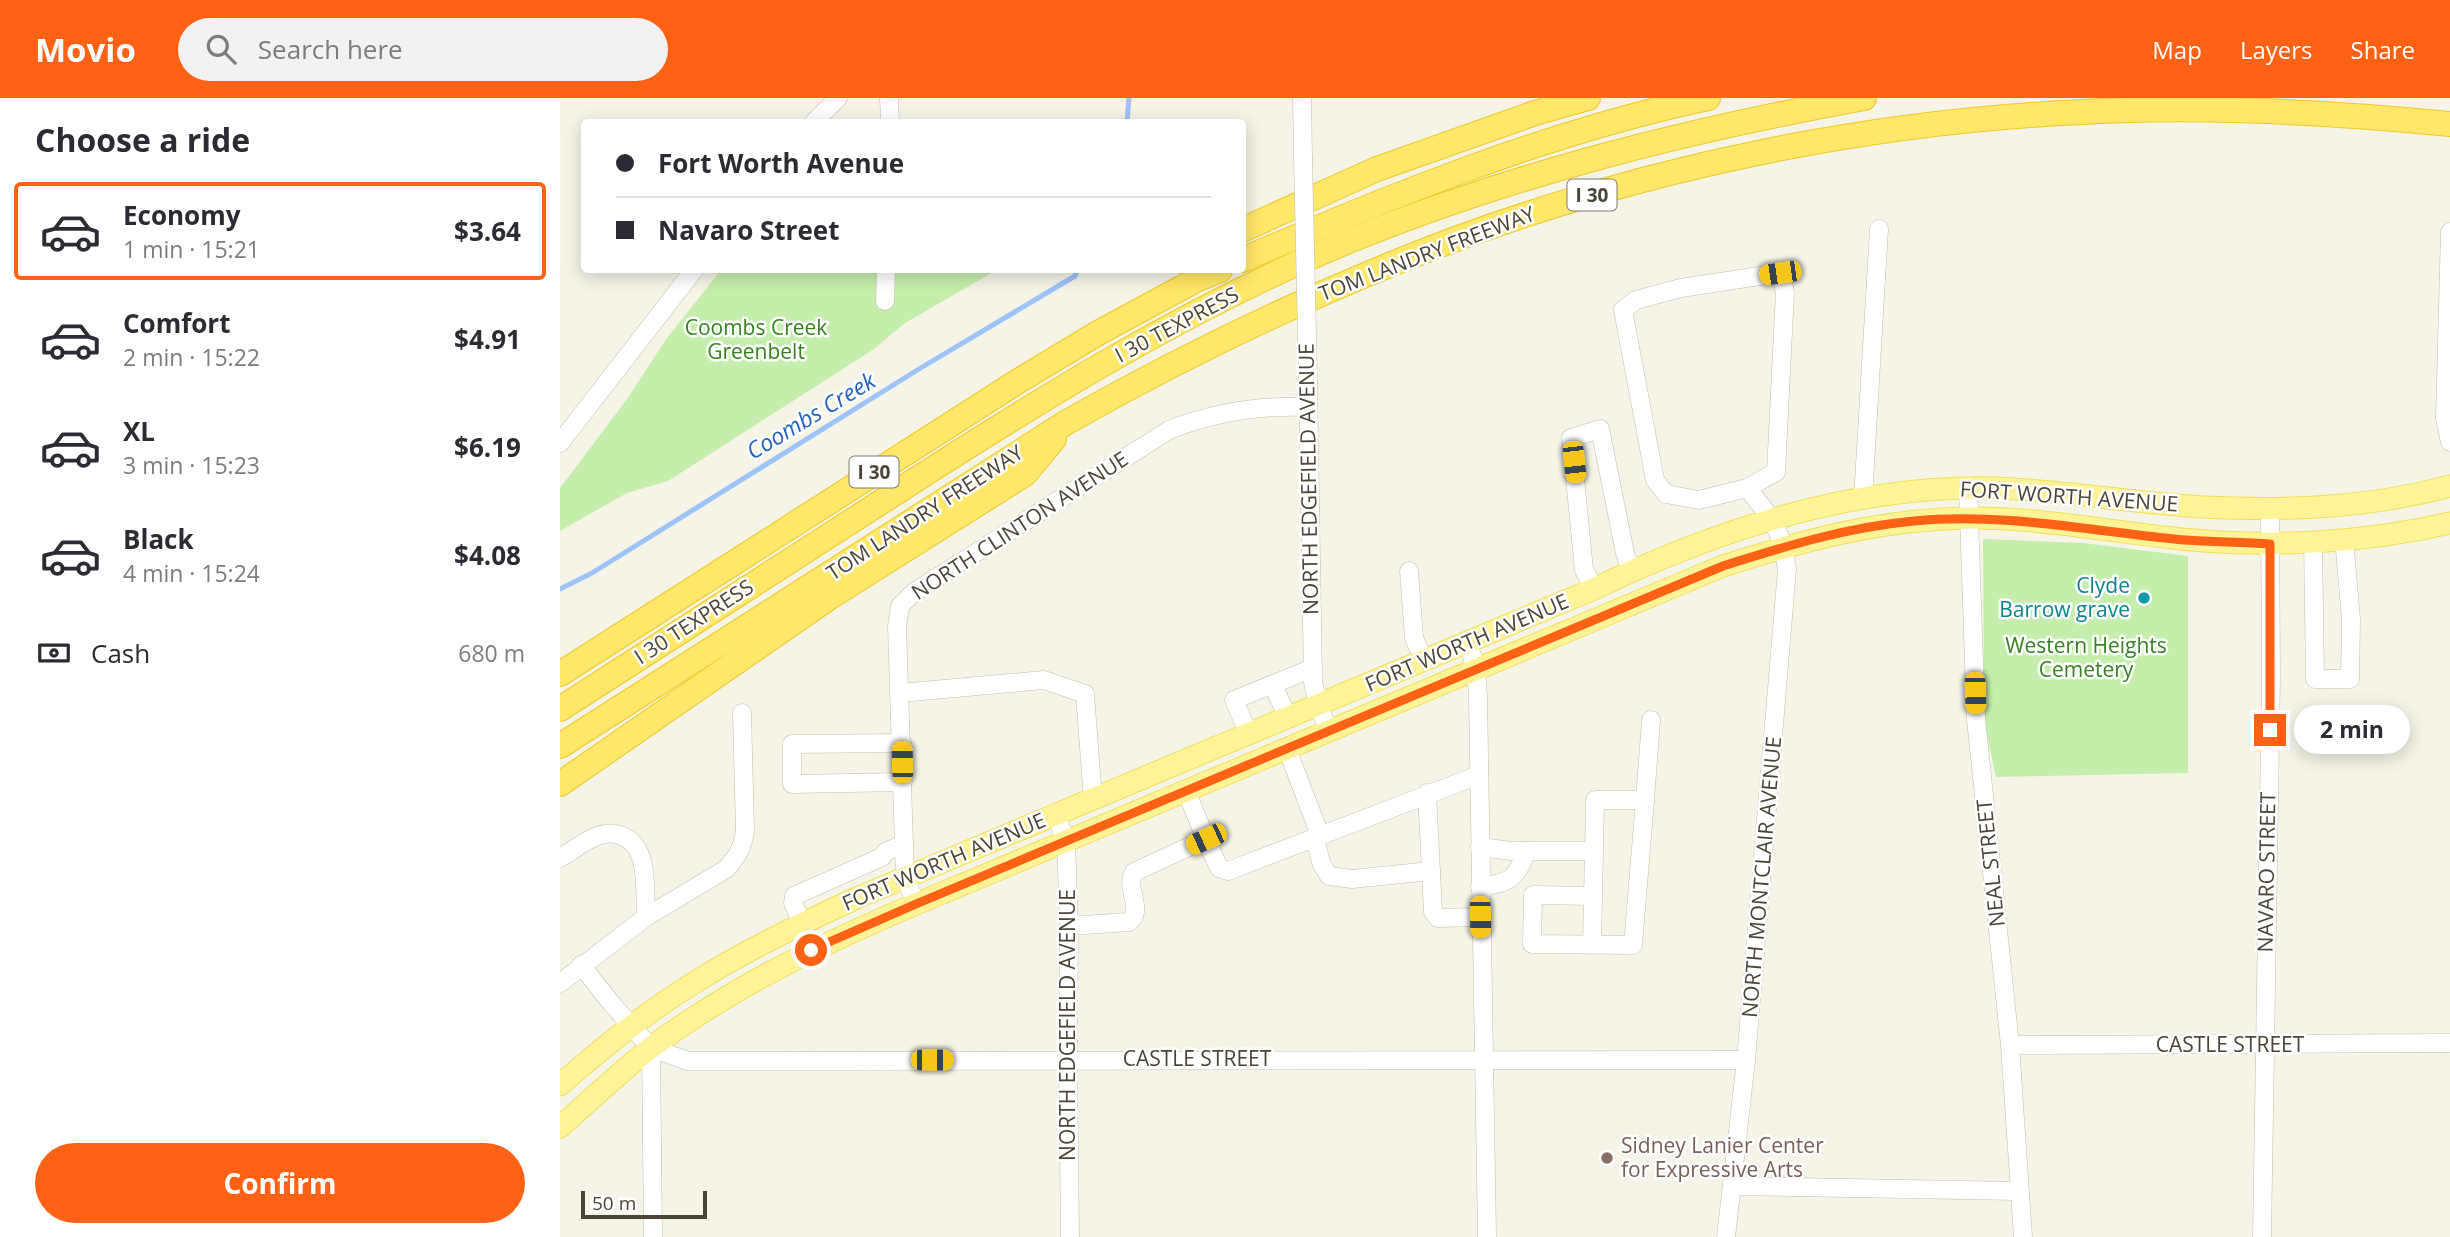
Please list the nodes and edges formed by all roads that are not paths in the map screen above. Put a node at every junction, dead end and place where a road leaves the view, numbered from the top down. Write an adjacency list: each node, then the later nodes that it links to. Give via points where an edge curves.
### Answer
1 (838, 98): 7 (street)
2 (889, 98): 8 (street)
3 (1302, 98): 18 (street, NORTH EDGEFIELD AVENUE, bridge)
4 (1588, 98): 10 (highway, via 1377,169)
5 (1708, 98): 13 (highway, via 1523,150 1341,217)
6 (1864, 98): 46 (highway, I 30 TEXPRESS, via 1679,135 1559,168 1452,202 1257,283 1028,407)
7 (817, 119)
8 (890, 119)
9 (2450, 124): 19 (highway, TOM LANDRY FREEWAY / I 30, via 2267,110 2082,112 1899,130 1719,162 1541,210 1367,274 1200,351)
10 (1246, 228)
11 (1879, 229): 25 (street)
12 (2450, 232): 20 (street, via 2445,418)
13 (1246, 258)
14 (692, 273): 21 (street)
15 (886, 273): 17 (street)
16 (1198, 275): 42 (highway, I 30, via 942,428)
17 (885, 301)
18 (1308, 407): 40 (street, NORTH EDGEFIELD AVENUE); 44 (street, NORTH CLINTON AVENUE, via 1230,411 1169,430 914,592 900,606 897,626)
19 (1067, 422): 53 (highway, TOM LANDRY FREEWAY / I 30); 57 (highway, via 1025,474 830,597)
20 (2450, 442)
21 (560, 443)
22 (2450, 486): 26 (main road, FORT WORTH AVENUE, via 2374,502)
23 (1747, 488): 23 (street, via 1776,472 1785,292 1780,273 1681,288 1636,300 1623,310 1655,480 1666,494 1699,500); 28 (street, NORTH MONTCLAIR AVENUE)
24 (1968, 488): 25 (main road, FORT WORTH AVENUE); 26 (main road, FORT WORTH AVENUE); 27 (street, NEAL STREET)
25 (1863, 499): 28 (main road, FORT WORTH AVENUE)
26 (2270, 508): 32 (street, NAVARO STREET)
27 (1969, 518): 32 (main road, FORT WORTH AVENUE); 33 (main road, FORT WORTH AVENUE, via 1864,528); 87 (street, NEAL STREET, via 1976,719)
28 (1773, 519): 33 (street, NORTH MONTCLAIR AVENUE); 35 (main road, FORT WORTH AVENUE)
29 (2450, 523): 30 (main road, FORT WORTH AVENUE)
30 (2344, 539): 31 (main road, FORT WORTH AVENUE); 31 (street, via 2351,619 2350,679 2315,679)
31 (2313, 541): 32 (main road, FORT WORTH AVENUE)
32 (2270, 544): 88 (street, NAVARO STREET)
33 (1784, 547): 37 (main road, FORT WORTH AVENUE); 91 (street, NORTH MONTCLAIR AVENUE, via 1782,641)
34 (1409, 571): 39 (street, via 1414,639)
35 (1631, 571): 36 (main road, FORT WORTH AVENUE); 36 (street, via 1600,429 1571,438 1584,570); 37 (main road)
36 (1594, 589): 38 (main road, FORT WORTH AVENUE)
37 (1643, 599): 41 (main road, FORT WORTH AVENUE)
38 (1468, 642): 39 (main road, FORT WORTH AVENUE); 41 (street)
39 (1424, 661): 45 (main road, FORT WORTH AVENUE)
40 (1313, 668): 43 (street); 45 (street, NORTH EDGEFIELD AVENUE)
41 (1476, 670): 50 (main road, FORT WORTH AVENUE); 55 (street)
42 (560, 674)
43 (1273, 685): 48 (street); 51 (street, via 1234,700)
44 (900, 693): 52 (street, NORTH CLINTON AVENUE); 60 (street, via 1044,680 1085,694)
45 (1318, 705): 48 (main road, FORT WORTH AVENUE); 50 (street, NORTH EDGEFIELD AVENUE)
46 (560, 709)
47 (742, 713): 78 (street, via 743,847 726,869)
48 (1288, 718): 51 (main road, FORT WORTH AVENUE)
49 (1651, 720): 61 (street)
50 (1329, 731): 54 (main road, FORT WORTH AVENUE)
51 (1249, 734): 60 (main road, FORT WORTH AVENUE)
52 (902, 743): 56 (street, NORTH CLINTON AVENUE); 56 (street, via 792,744 792,784)
53 (560, 747)
54 (1287, 749): 58 (main road, FORT WORTH AVENUE); 63 (street)
55 (1479, 775): 59 (street); 67 (street)
56 (903, 782): 66 (street, NORTH CLINTON AVENUE)
57 (560, 784)
58 (1186, 791): 64 (street); 65 (main road, FORT WORTH AVENUE)
59 (1427, 793): 63 (street); 72 (street)
60 (1093, 800): 62 (main road, FORT WORTH AVENUE)
61 (1645, 800): 69 (street, via 1595,800); 82 (street, via 1633,945)
62 (1056, 815): 65 (street, NORTH EDGEFIELD AVENUE); 73 (main road, FORT WORTH AVENUE)
63 (1317, 836): 64 (street, via 1228,871 1219,868); 72 (street, via 1329,876 1352,879)
64 (1206, 839): 81 (street, via 1134,872 1130,881 1134,919)
65 (1066, 842): 77 (main road, FORT WORTH AVENUE); 81 (street, NORTH EDGEFIELD AVENUE)
66 (904, 844): 71 (street); 73 (street, NORTH CLINTON AVENUE)
67 (1480, 847): 68 (street); 74 (street)
68 (1527, 850): 69 (street); 74 (street, via 1518,873 1502,883)
69 (1594, 850): 75 (street)
70 (560, 858): 78 (street, via 594,837 612,833 626,837 637,846 642,859)
71 (848, 872): 76 (street); 80 (street, via 794,895)
72 (1431, 872): 79 (street, via 1437,918)
73 (905, 877): 76 (main road, FORT WORTH AVENUE); 77 (street, NORTH CLINTON AVENUE)
74 (1480, 887): 79 (street)
75 (1593, 896): 82 (street); 82 (street, via 1533,895 1532,944)
76 (859, 897): 80 (main road, FORT WORTH AVENUE)
77 (916, 904): 89 (main road, FORT WORTH AVENUE, via 761,975)
78 (646, 917): 83 (street)
79 (1480, 917): 92 (street)
80 (802, 923): 85 (main road, FORT WORTH AVENUE, via 696,981)
81 (1069, 926): 90 (street, NORTH EDGEFIELD AVENUE)
82 (1592, 944)
83 (581, 965): 84 (street); 85 (street)
84 (560, 983)
85 (631, 1026): 89 (street); 93 (main road, FORT WORTH AVENUE)
86 (2450, 1044): 88 (street, CASTLE STREET)
87 (2010, 1045): 88 (street, CASTLE STREET); 96 (street, NEAL STREET)
88 (2265, 1045): 102 (street, NAVARO STREET)
89 (651, 1048): 90 (street, CASTLE STREET, via 688,1061); 94 (main road, FORT WORTH AVENUE); 97 (street)
90 (1068, 1059): 92 (street, CASTLE STREET); 98 (street, NORTH EDGEFIELD AVENUE)
91 (1746, 1059): 92 (street, CASTLE STREET); 95 (street, NORTH MONTCLAIR AVENUE)
92 (1484, 1060): 99 (street)
93 (560, 1085)
94 (560, 1127)
95 (1732, 1186): 96 (street); 100 (street, NORTH MONTCLAIR AVENUE)
96 (2019, 1191): 101 (street, NEAL STREET)
97 (653, 1237)
98 (1070, 1237)
99 (1488, 1237)
100 (1726, 1237)
101 (2023, 1237)
102 (2262, 1237)

